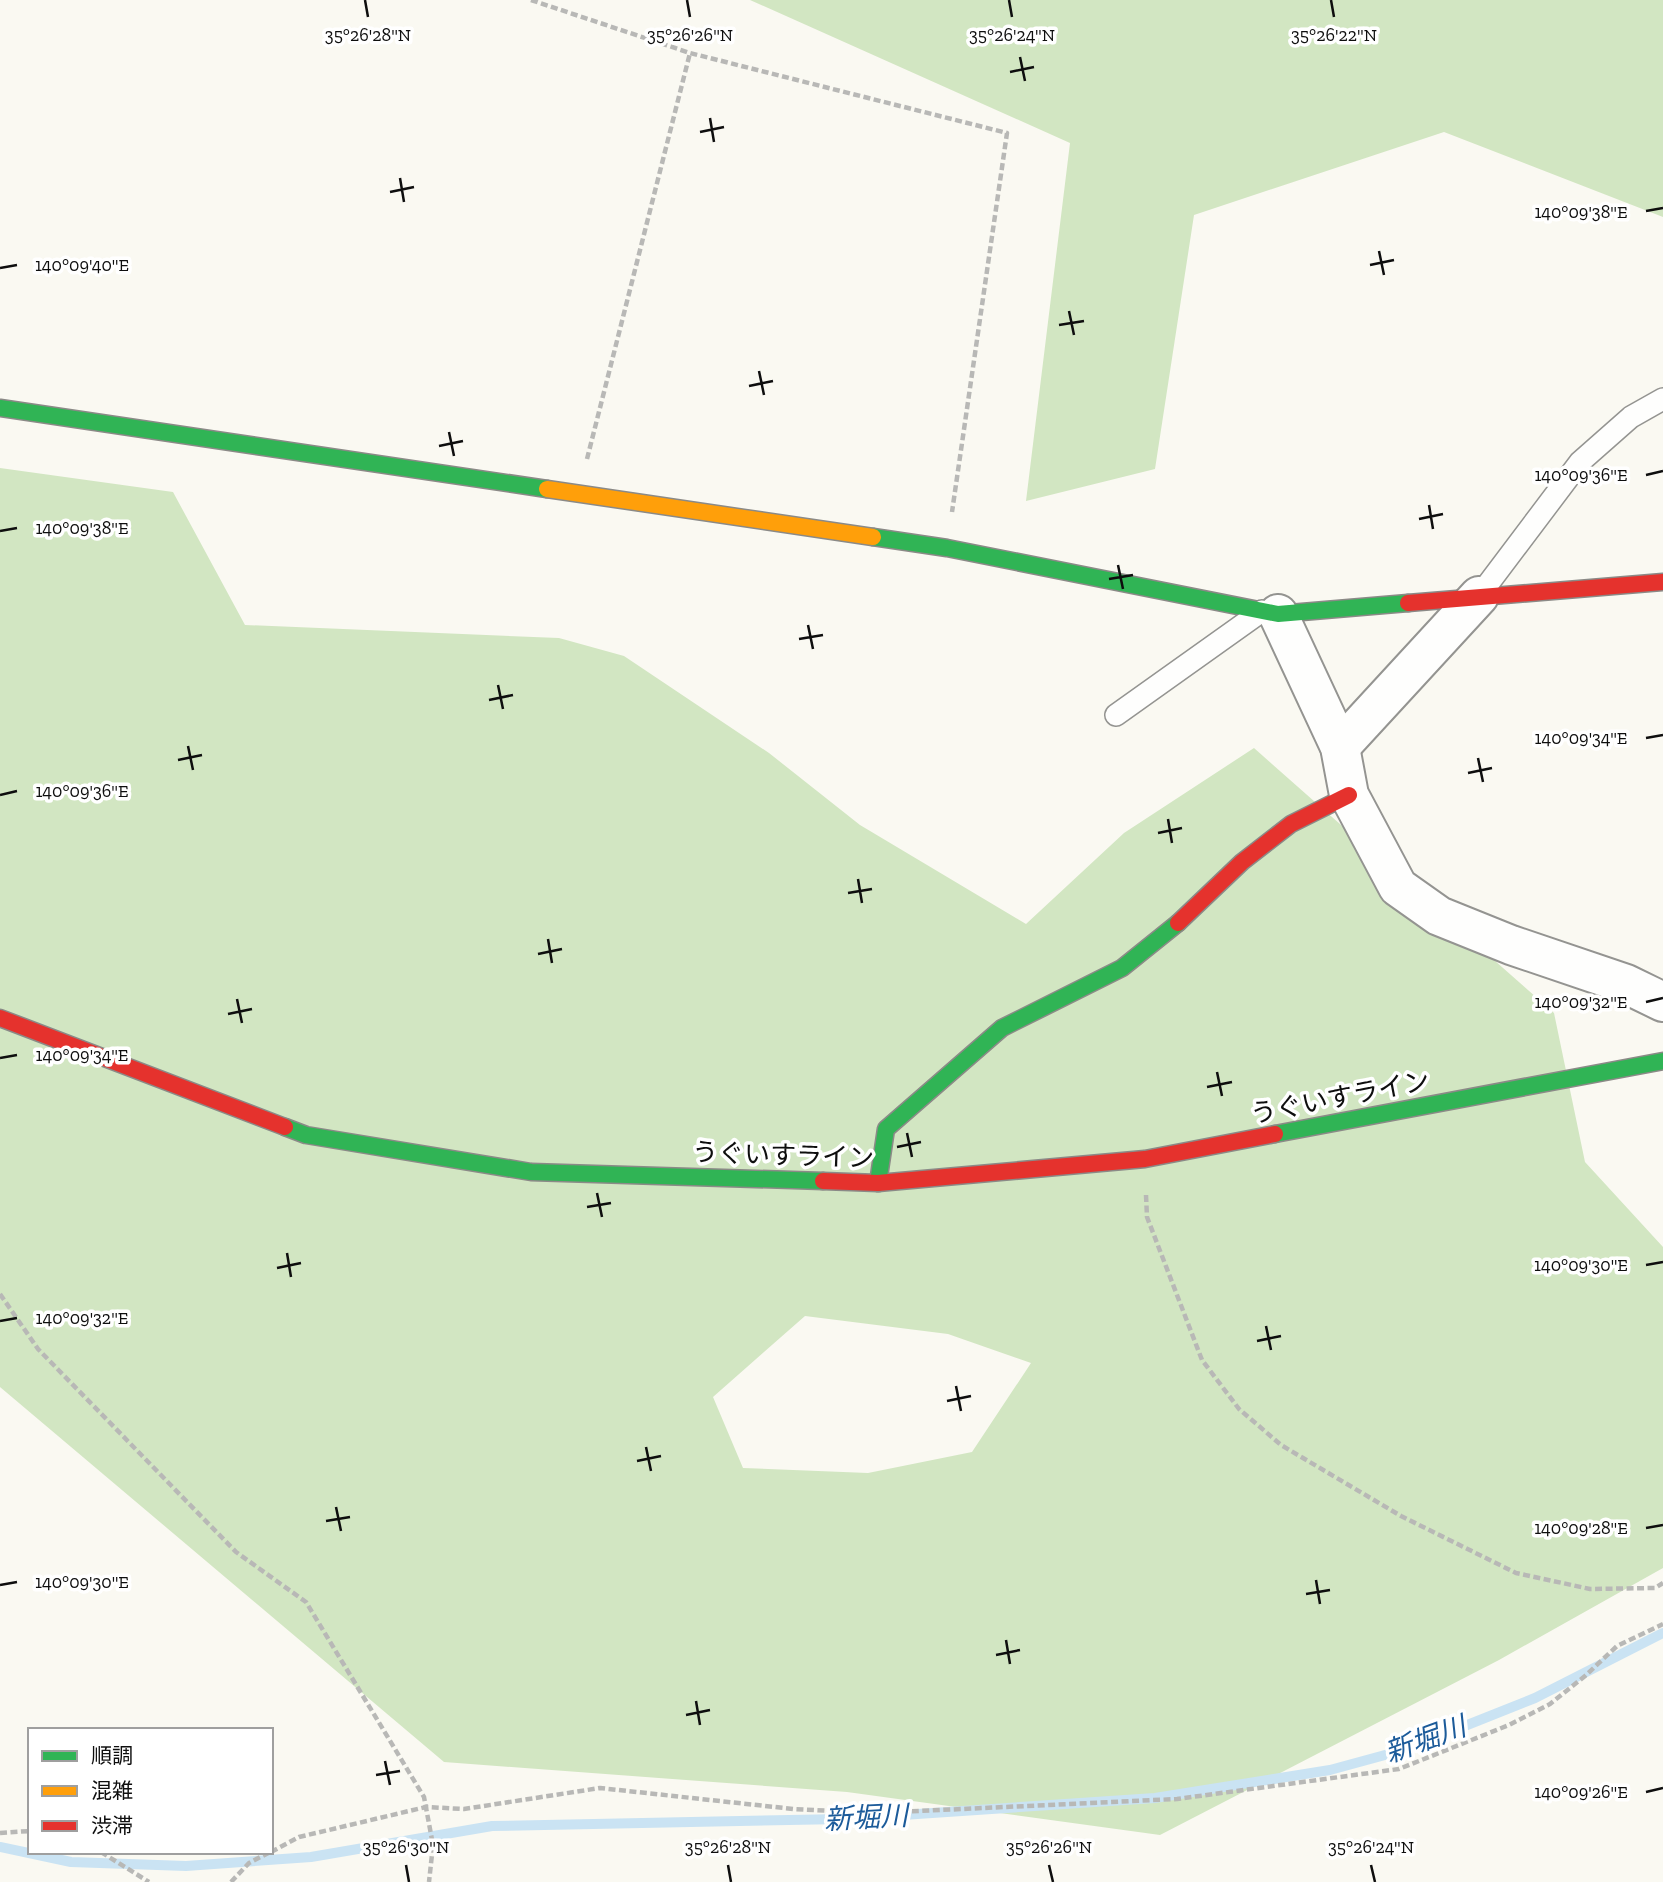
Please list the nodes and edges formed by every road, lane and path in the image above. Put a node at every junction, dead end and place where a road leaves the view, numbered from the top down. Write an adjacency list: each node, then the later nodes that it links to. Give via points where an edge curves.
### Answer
1 (531, 0): 2 (path)
2 (690, 53): 5 (path); 6 (path, via 1007,132)
3 (1663, 399): 8 (lane, via 1632,417 1580,462)
4 (0, 408): 5 (street)
5 (579, 494): 6 (street)
6 (947, 548): 9 (street)
7 (1663, 582): 8 (street)
8 (1479, 596): 9 (street); 11 (street)
9 (1270, 612): 10 (lane); 11 (street)
10 (1116, 715)
11 (1340, 747): 12 (street)
12 (1349, 795): 13 (street, via 1398,887 1439,916 1626,984); 17 (street, via 1291,824 1122,968 1002,1028 886,1129)
13 (1663, 1002)
14 (0, 1018): 17 (street, うぐいすライン, via 306,1135 531,1172)
15 (1663, 1061): 16 (street, うぐいすライン)
16 (1145, 1159): 17 (street, うぐいすライン); 19 (path, via 1147,1217 1202,1360 1239,1409 1282,1445 1401,1516 1516,1573 1590,1589 1655,1588)
17 (878, 1183)
18 (0, 1294): 21 (path, via 38,1349 236,1552 306,1602)
19 (1663, 1583)
20 (1663, 1624): 21 (path, via 1617,1646 1550,1704 1509,1726 1399,1769 1177,1799 876,1813 793,1809 600,1788 464,1809)
21 (426, 1807): 24 (path, via 299,1837); 29 (path, via 433,1846)
22 (28, 1831): 23 (path)
23 (0, 1833)
24 (273, 1851)
25 (104, 1854): 27 (path)
26 (267, 1854): 28 (path, via 249,1863)
27 (149, 1882)
28 (231, 1882)
29 (429, 1882)

